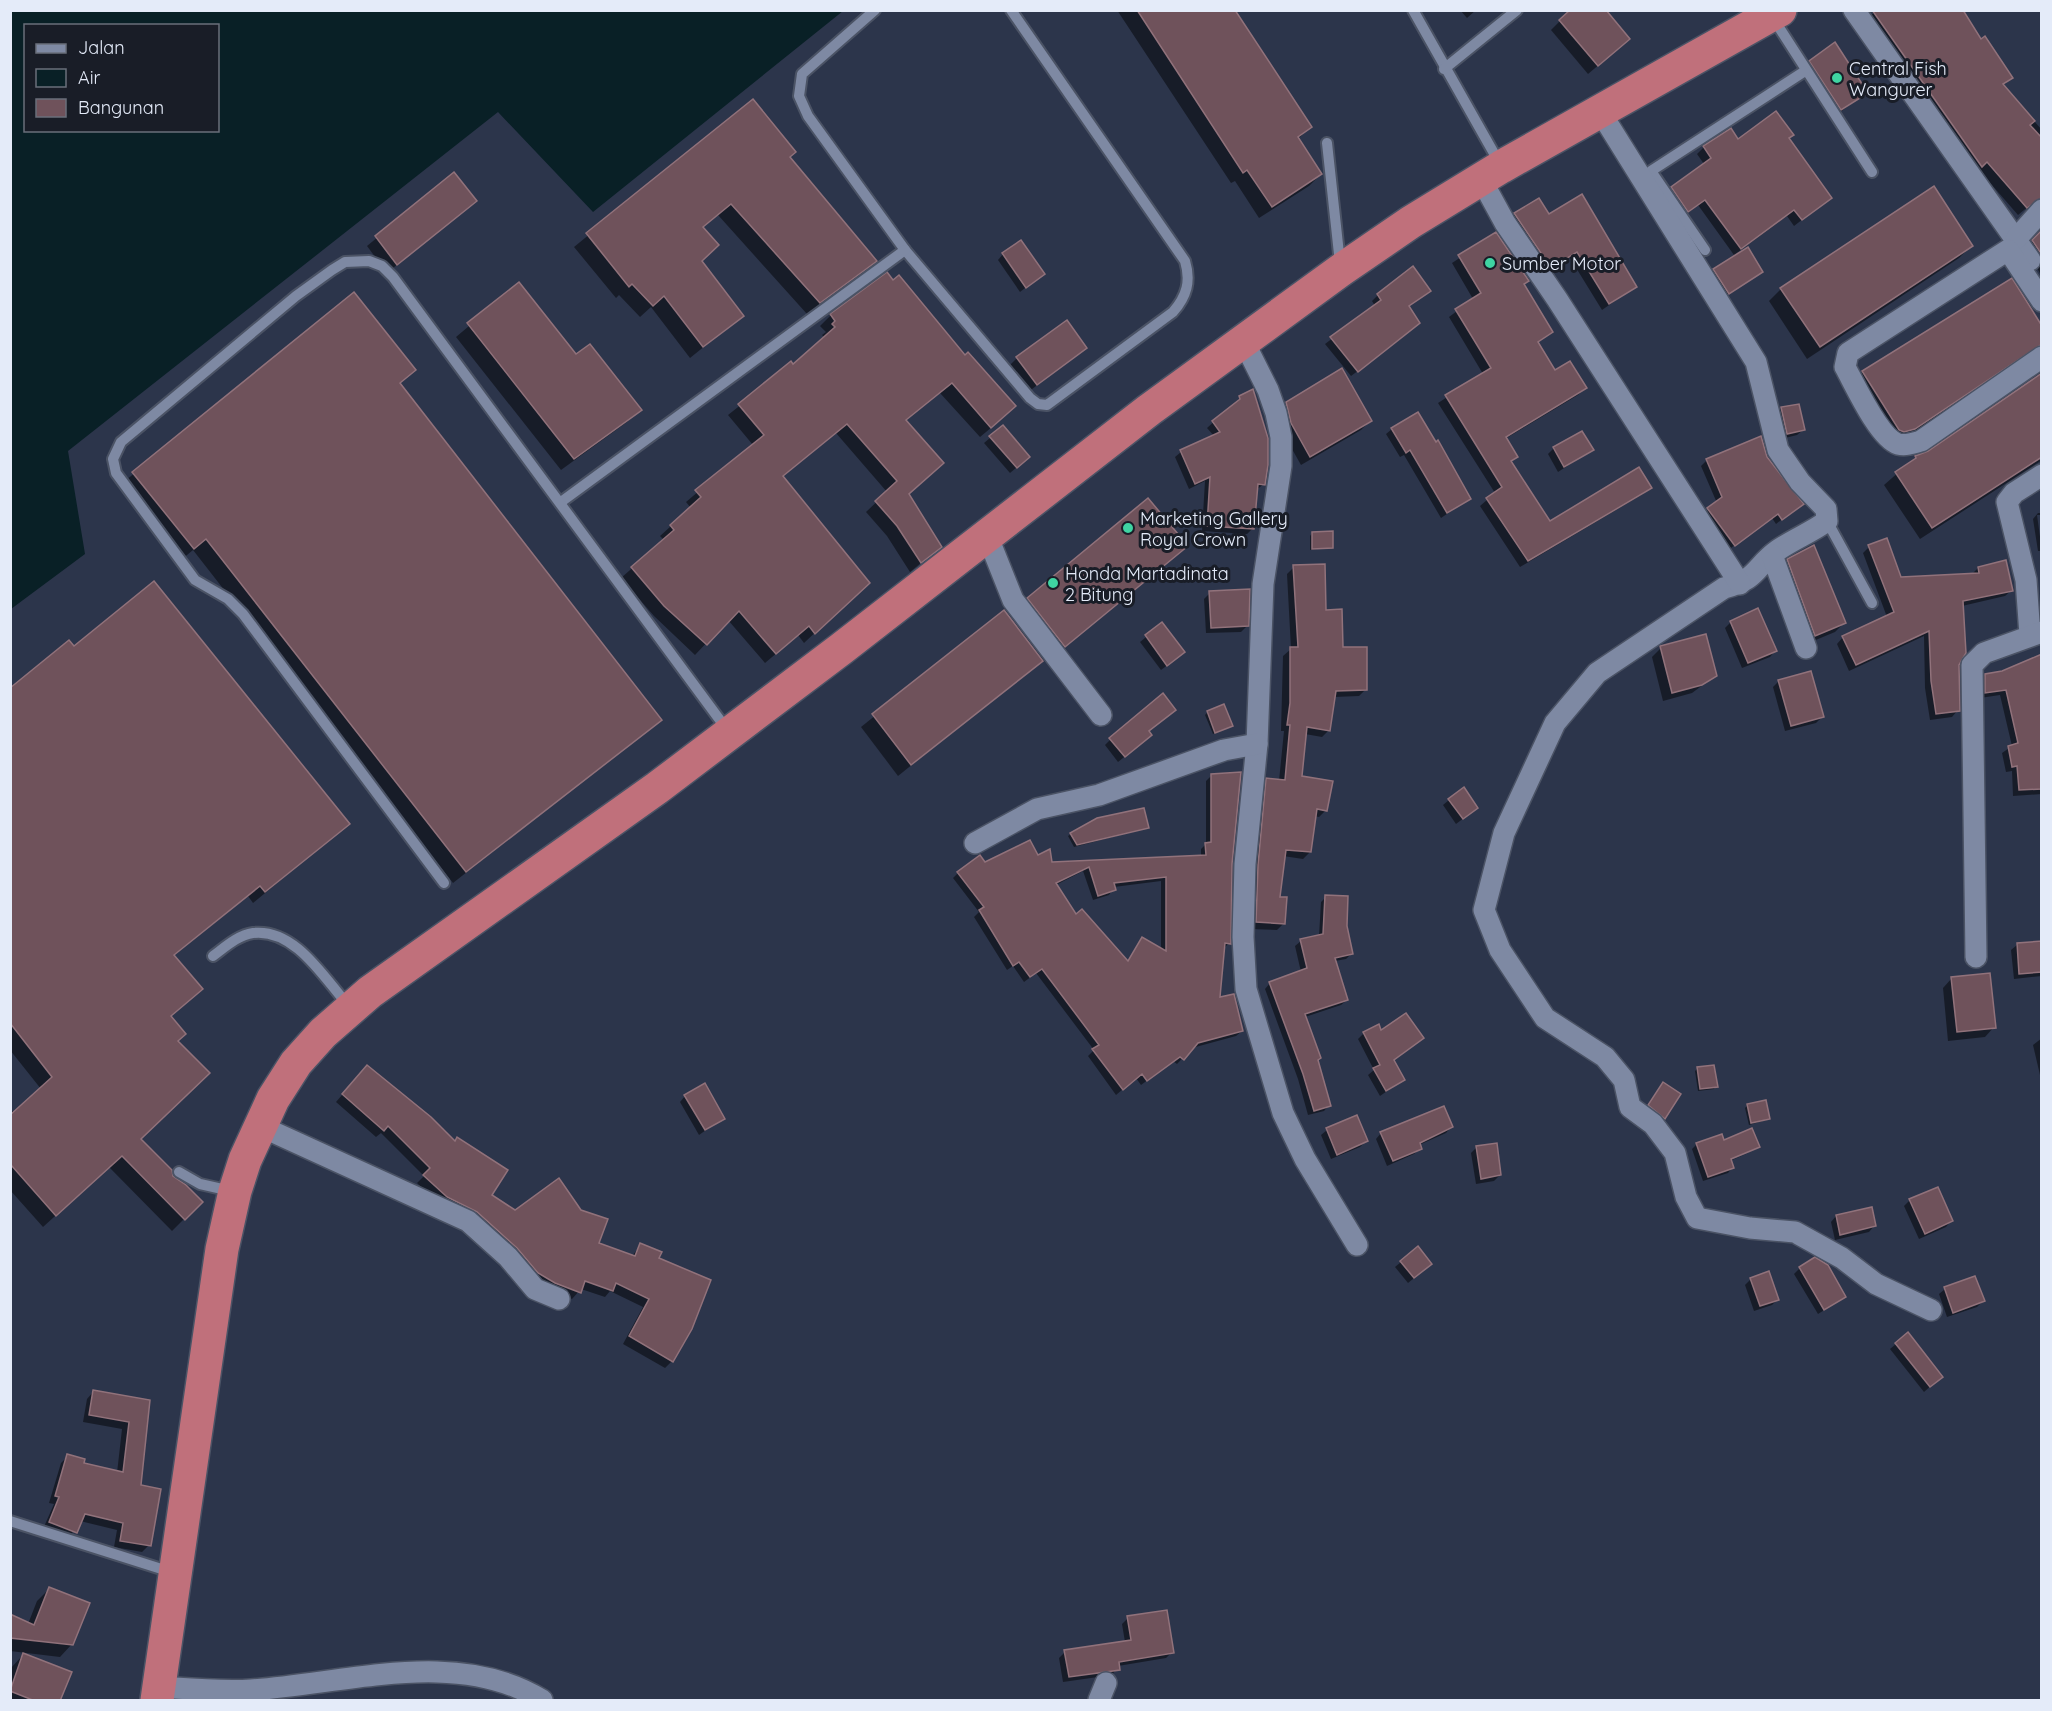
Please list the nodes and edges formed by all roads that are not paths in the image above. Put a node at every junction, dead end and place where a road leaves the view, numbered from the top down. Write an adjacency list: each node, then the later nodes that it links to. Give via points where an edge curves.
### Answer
1 (875, 10): 15 (lane, via 802,74 799,96 808,116)
2 (1011, 10): 15 (lane, via 1185,261 1189,276 1182,302 1047,405 1038,404)
3 (1413, 10): 7 (lane)
4 (1517, 10): 7 (lane)
5 (1854, 10): 14 (street)
6 (1776, 13): 8 (lane); 9 (highway)
7 (1444, 69): 12 (lane)
8 (1805, 70): 11 (lane); 16 (lane, via 1651,171)
9 (1601, 113): 12 (highway); 24 (street, via 1756,362 1778,450 1800,482 1826,509)
10 (1328, 143): 17 (lane)
11 (1872, 172)
12 (1491, 173): 17 (highway); 27 (street, via 1505,223)
13 (2042, 210): 14 (street)
14 (2016, 239): 18 (street)
15 (905, 250): 23 (lane)
16 (1705, 250)
17 (1341, 270): 20 (highway)
18 (2042, 279)
19 (2042, 301): 21 (street, via 2008,250 1848,353 1845,367 1883,432 1896,444 1906,445 1921,441)
20 (1242, 340): 25 (highway); 33 (street, via 1270,398 1281,437 1281,466 1263,584)
21 (2042, 357)
22 (2042, 475): 29 (street, via 2007,502)
23 (561, 502): 32 (lane); 35 (lane, via 393,277 369,261 345,262 296,296 121,442 113,459 116,473 175,556 195,580 228,599 243,614)
24 (1827, 521): 26 (street); 28 (lane)
25 (987, 535): 31 (street, via 1013,600); 32 (highway)
26 (1772, 555): 27 (street, via 1757,574); 30 (street)
27 (1740, 584): 44 (street, via 1724,588 1597,673 1555,723 1504,833 1485,910 1500,950 1545,1018 1605,1057 1624,1080 1630,1107 1653,1124 1675,1154 1686,1197 1697,1218 1795,1232 1842,1258 1876,1284)
28 (1872, 603)
29 (2036, 634): 37 (street, via 1984,653 1972,665)
30 (1806, 648)
31 (1101, 715)
32 (730, 734): 38 (highway)
33 (1257, 744): 34 (street, via 1224,750 1099,795 1037,809); 42 (street, via 1244,885 1246,989 1283,1113 1305,1159)
34 (975, 843)
35 (444, 883)
36 (213, 956): 38 (lane, via 251,933 271,933 288,941 306,958)
37 (1976, 957)
38 (350, 1008): 39 (highway, via 296,1063)
39 (260, 1126): 41 (highway); 43 (street, via 468,1221 508,1257 535,1289)
40 (179, 1172): 41 (lane, via 200,1184)
41 (235, 1191): 46 (highway, via 220,1260)
42 (1357, 1245)
43 (559, 1299)
44 (1931, 1310)
45 (10, 1521): 46 (lane)
46 (174, 1574): 47 (highway)
47 (158, 1694): 48 (street, via 249,1690 417,1672 474,1674)
48 (542, 1701)

